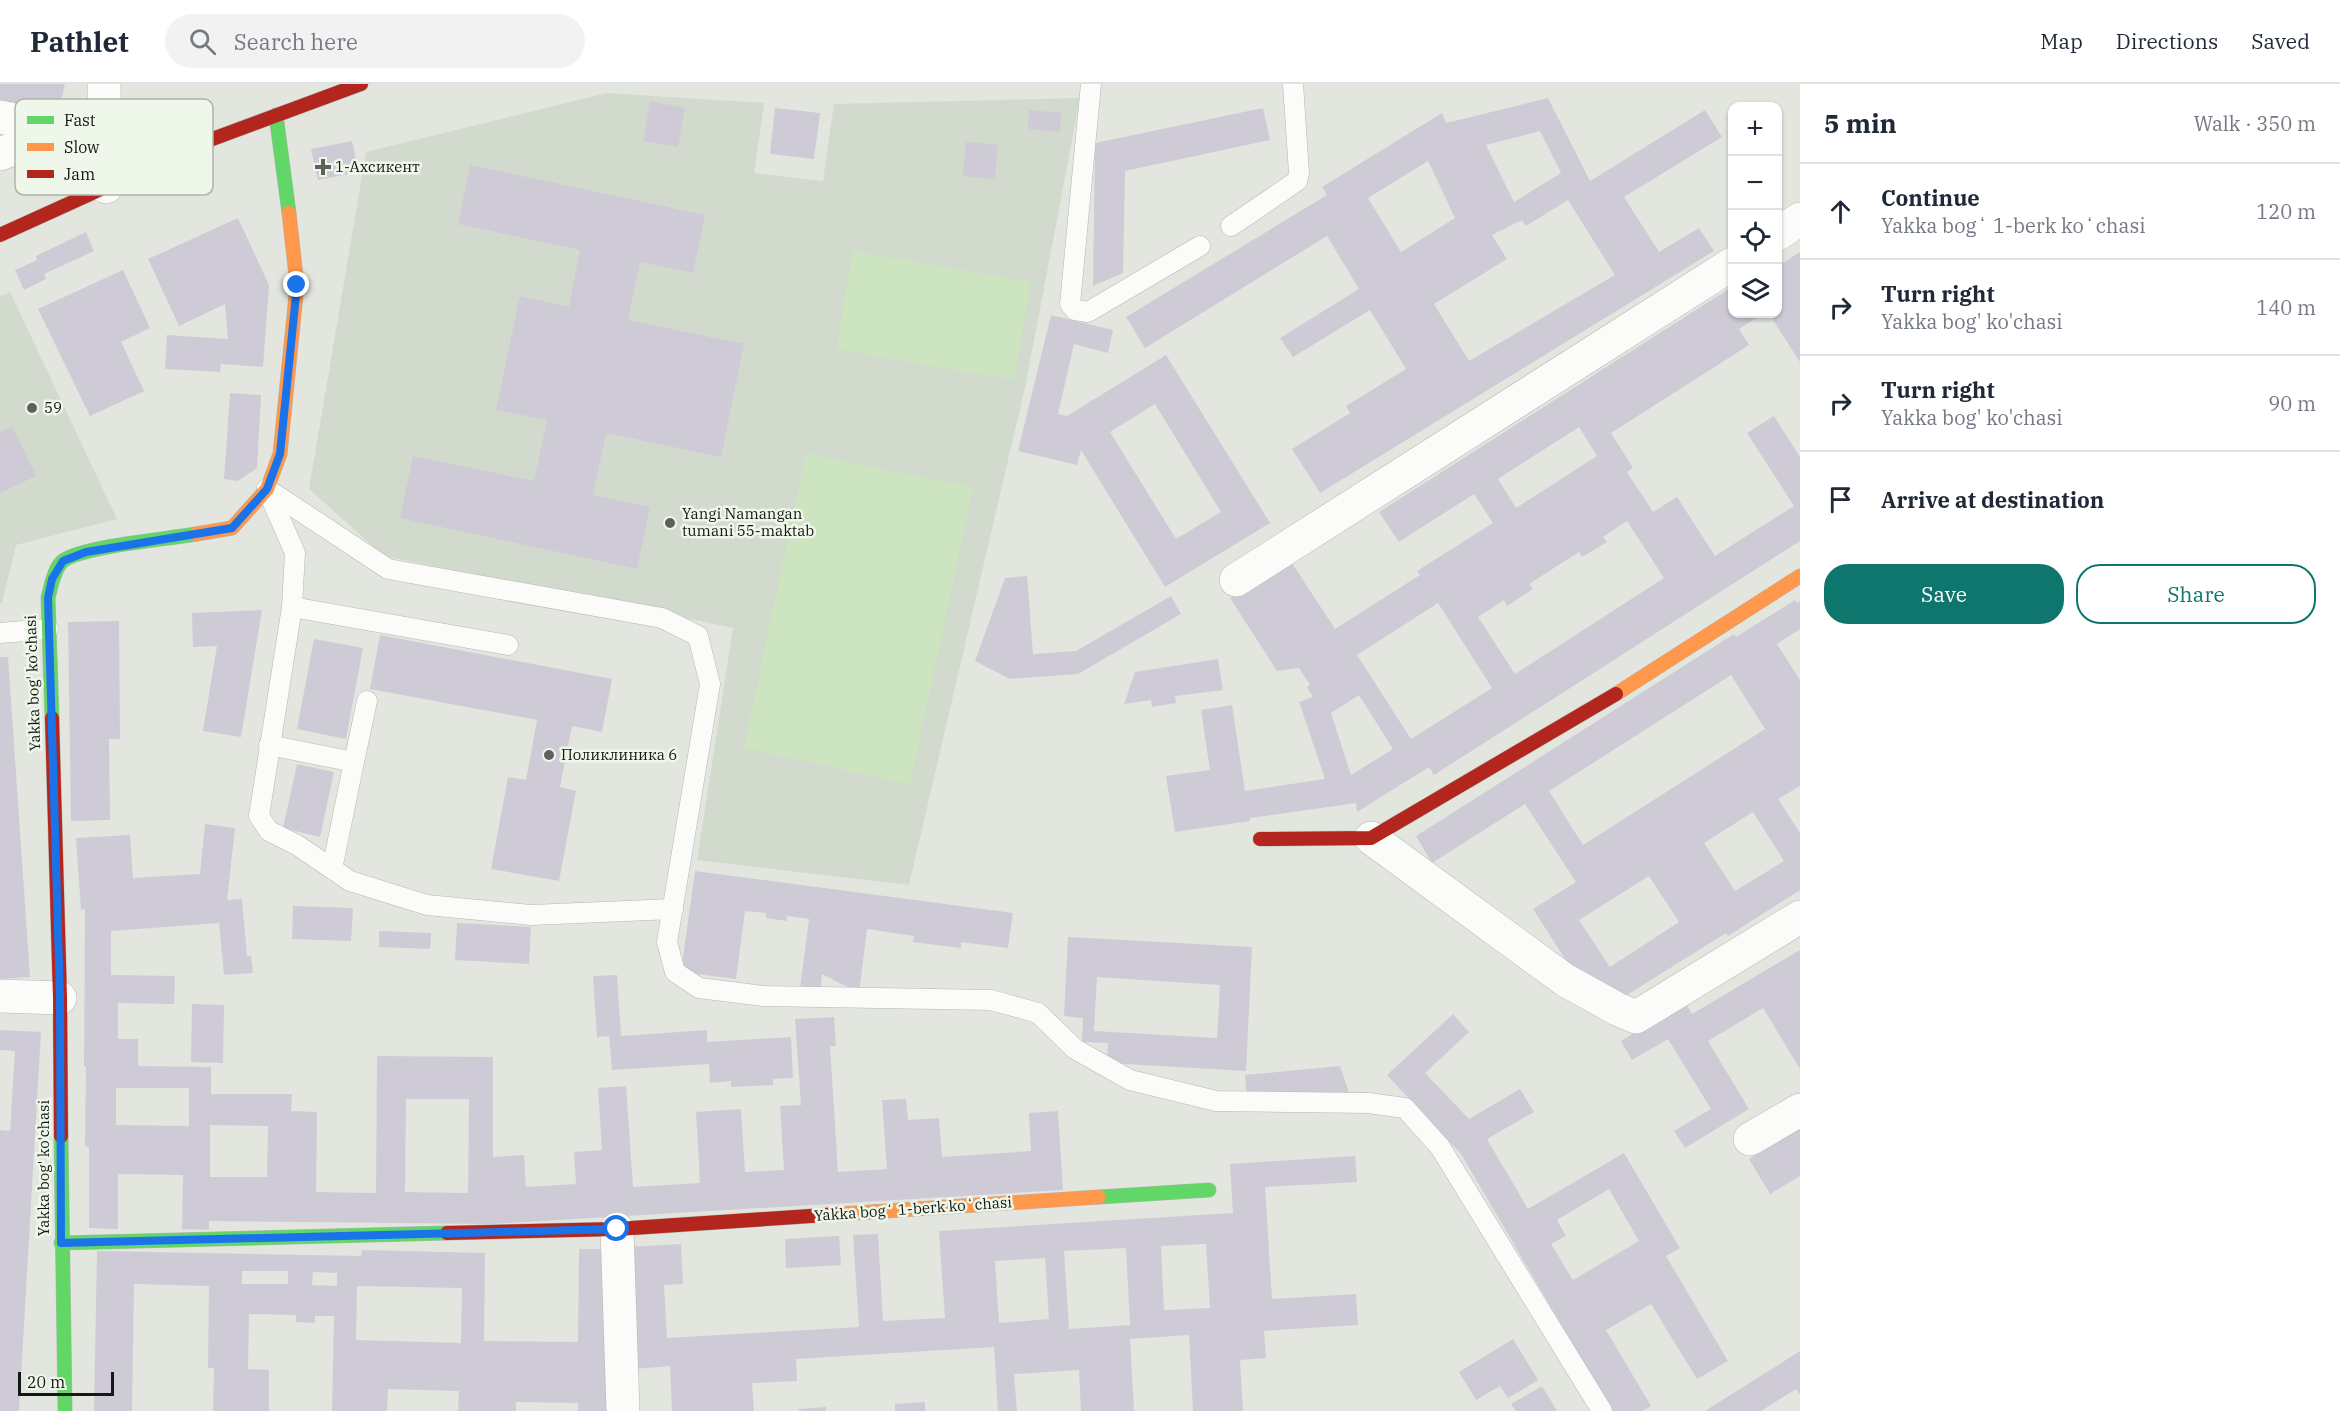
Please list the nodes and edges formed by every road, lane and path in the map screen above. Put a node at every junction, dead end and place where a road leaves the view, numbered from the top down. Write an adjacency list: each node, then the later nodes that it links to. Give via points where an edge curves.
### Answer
1 (104, 84): 5 (street)
2 (361, 84): 6 (street)
3 (1091, 84): 17 (lane, via 1070,304 1075,310 1088,312)
4 (1293, 84): 14 (lane, via 1297,181)
5 (104, 99)
6 (276, 115): 9 (street); 19 (street, Yakka bog' ko'chasi, via 297,285 280,454)
7 (0, 117): 8 (street)
8 (15, 120)
9 (213, 139)
10 (15, 147): 11 (street)
11 (0, 153)
12 (88, 195): 16 (street)
13 (1800, 219): 15 (street)
14 (1231, 226)
15 (1782, 231)
16 (0, 235)
17 (1200, 246)
18 (1728, 267): 21 (street)
19 (267, 489): 22 (lane, via 295,553); 23 (street, Yakka bog' ko'chasi, via 232,528 86,552 63,561 52,579); 32 (lane, via 388,569 662,618 698,636 710,684)
20 (1800, 576): 29 (street, via 1594,708)
21 (1236, 580)
22 (292, 607): 25 (lane); 27 (lane)
23 (48, 629): 24 (lane); 35 (street, Yakka bog' ko'chasi)
24 (0, 633)
25 (508, 645)
26 (367, 701): 28 (lane)
27 (269, 745): 28 (lane); 31 (lane, via 259,816 269,831)
28 (354, 762): 31 (lane)
29 (1371, 838): 30 (street); 33 (street, via 1565,980 1636,1017)
30 (1260, 839)
31 (332, 869): 32 (lane, via 350,881 427,905 531,915)
32 (673, 909): 43 (lane, via 667,942 675,972 699,988 764,996 991,1000 1038,1013 1075,1049 1130,1080 1216,1101 1368,1102 1405,1108 1440,1147)
33 (1800, 917)
34 (0, 996): 35 (street)
35 (60, 998): 40 (street, Yakka bog' ko'chasi)
36 (1800, 1110): 37 (street)
37 (1750, 1139)
38 (1209, 1190): 39 (street, Yakka bogʻ 1-berk koʻchasi)
39 (617, 1229): 40 (street, Yakka bogʻ 1-berk koʻchasi); 42 (street)
40 (61, 1243): 41 (street, Yakka bog' ko'chasi)
41 (65, 1411)
42 (622, 1411)
43 (1602, 1411)

